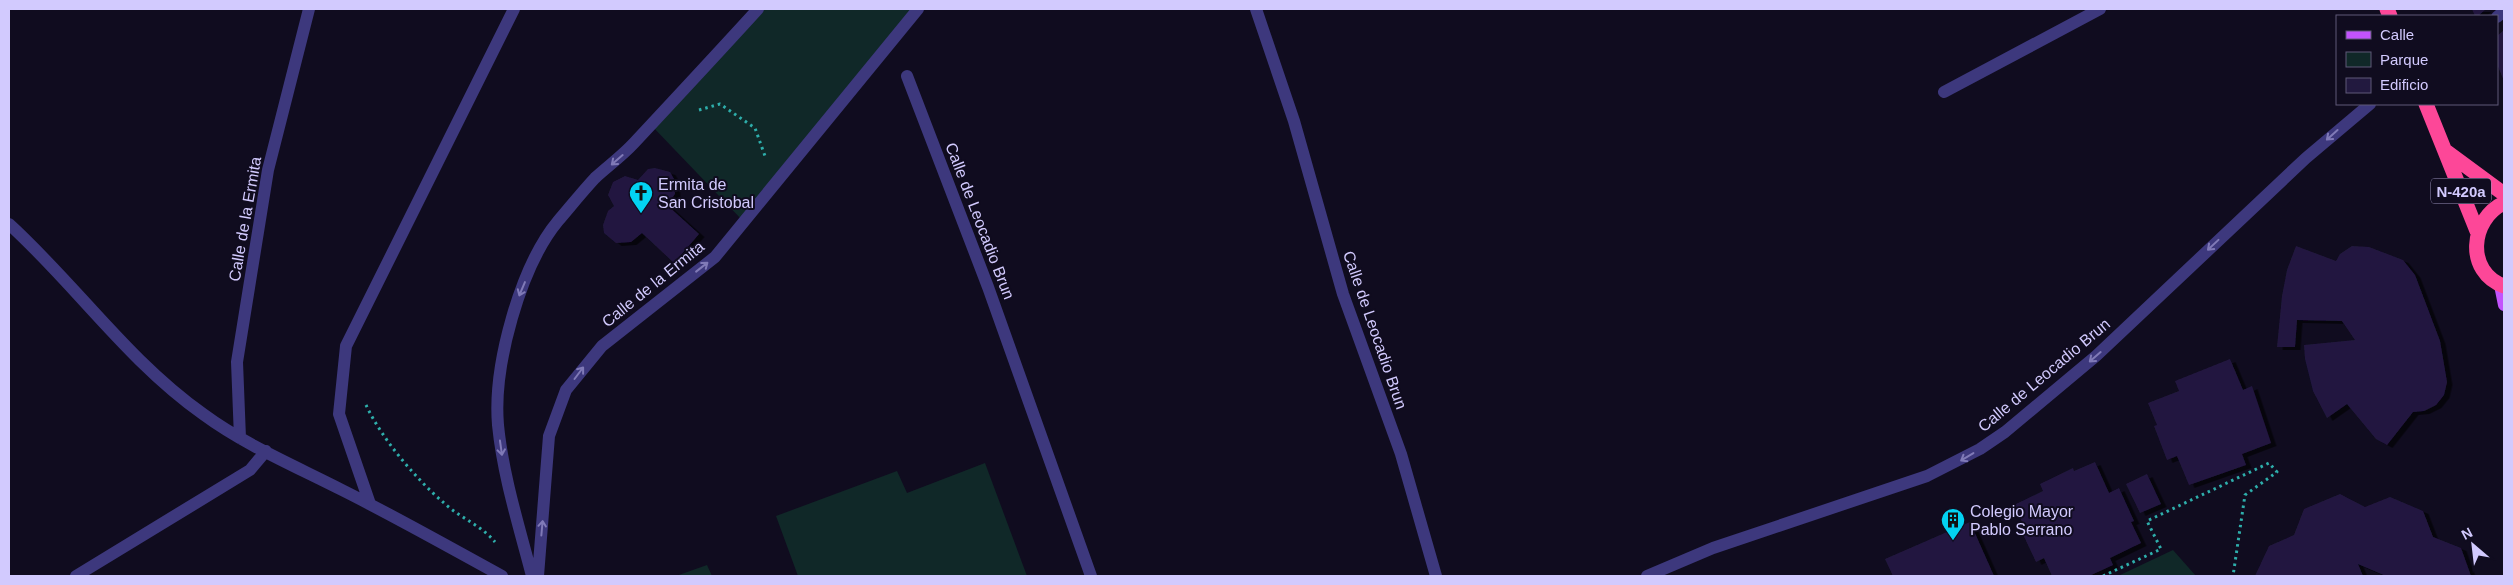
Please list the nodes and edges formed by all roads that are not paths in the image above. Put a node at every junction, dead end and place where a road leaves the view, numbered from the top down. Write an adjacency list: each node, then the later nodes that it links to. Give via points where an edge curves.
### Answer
1 (309, 9): 18 (street, Calle de la Ermita, via 268,170 237,362)
2 (514, 9): 20 (street, via 346,346 338,414)
3 (758, 9): 23 (street, one-way to 23, via 556,223 515,304 501,361 497,392 498,424 504,467)
4 (918, 9): 24 (street, Calle de la Ermita, one-way to 4, via 549,436 566,390 602,346 715,257)
5 (1256, 9): 26 (street, Calle de Leocadio Brun, via 1294,121 1343,294 1402,454)
6 (2100, 9): 8 (street)
7 (907, 76): 25 (street, Calle de Leocadio Brun, via 988,287)
8 (1944, 92)
9 (2369, 105): 27 (street, Calle de Leocadio Brun, one-way to 27, via 2306,158 2096,356 1980,449 1927,476 1713,548)
10 (2426, 105): 11 (highway, N-420a)
11 (2445, 150): 12 (highway, N-420a); 15 (highway, N-420a)
12 (2504, 194)
13 (2504, 203): 15 (highway, N-420a, via 2492,210)
14 (9, 224): 18 (street, via 46,258 155,376 203,415)
15 (2478, 231): 16 (highway, N-420a, via 2476,247 2479,262 2488,275)
16 (2502, 285): 17 (main road, N-420a)
17 (2504, 305)
18 (240, 438): 19 (street)
19 (266, 451): 20 (street); 21 (street, via 250,470)
20 (370, 504): 22 (street)
21 (76, 576)
22 (502, 576)
23 (532, 576)
24 (538, 576)
25 (1090, 576)
26 (1436, 576)
27 (1647, 576)

